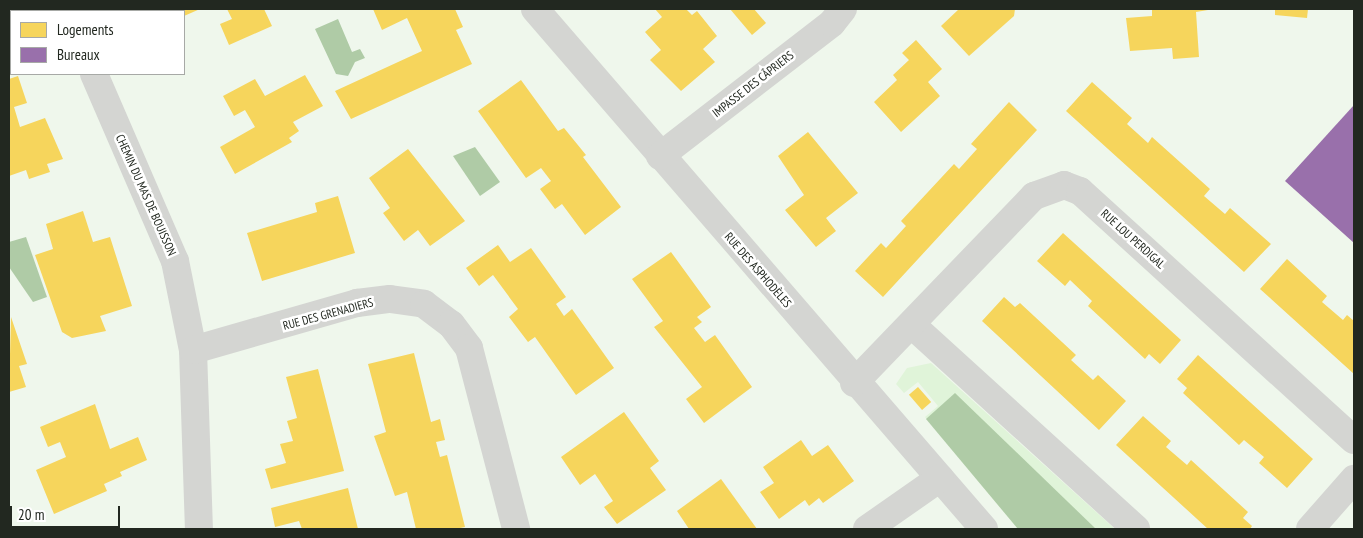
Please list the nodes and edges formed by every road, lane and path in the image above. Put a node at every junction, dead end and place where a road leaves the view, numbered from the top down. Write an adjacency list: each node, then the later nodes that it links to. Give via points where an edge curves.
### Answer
1 (535, 9): 4 (street, RUE DES ASPHODÈLES)
2 (843, 9): 4 (street, IMPASSE DES CÂPRIERS, via 832,22)
3 (94, 75): 6 (street, CHEMIN DU MAS DE BOUISSON, via 175,261)
4 (660, 156): 7 (street, RUE DES ASPHODÈLES)
5 (912, 325): 7 (street, RUE LOU PERDIGAL); 8 (street, RUE LOU PERDIGAL, via 1034,196 1064,185 1080,191); 15 (street)
6 (193, 350): 11 (street, CHEMIN DU MAS DE BOUISSON); 12 (street, RUE DES GRENADIERS, via 357,303 390,299 424,304 451,324 469,348)
7 (854, 383): 9 (street, RUE DES ASPHODÈLES)
8 (1354, 440)
9 (940, 478): 13 (street); 14 (street, RUE DES ASPHODÈLES)
10 (1354, 479): 16 (street)
11 (199, 529)
12 (516, 529)
13 (867, 529)
14 (984, 529)
15 (1136, 529)
16 (1310, 529)

